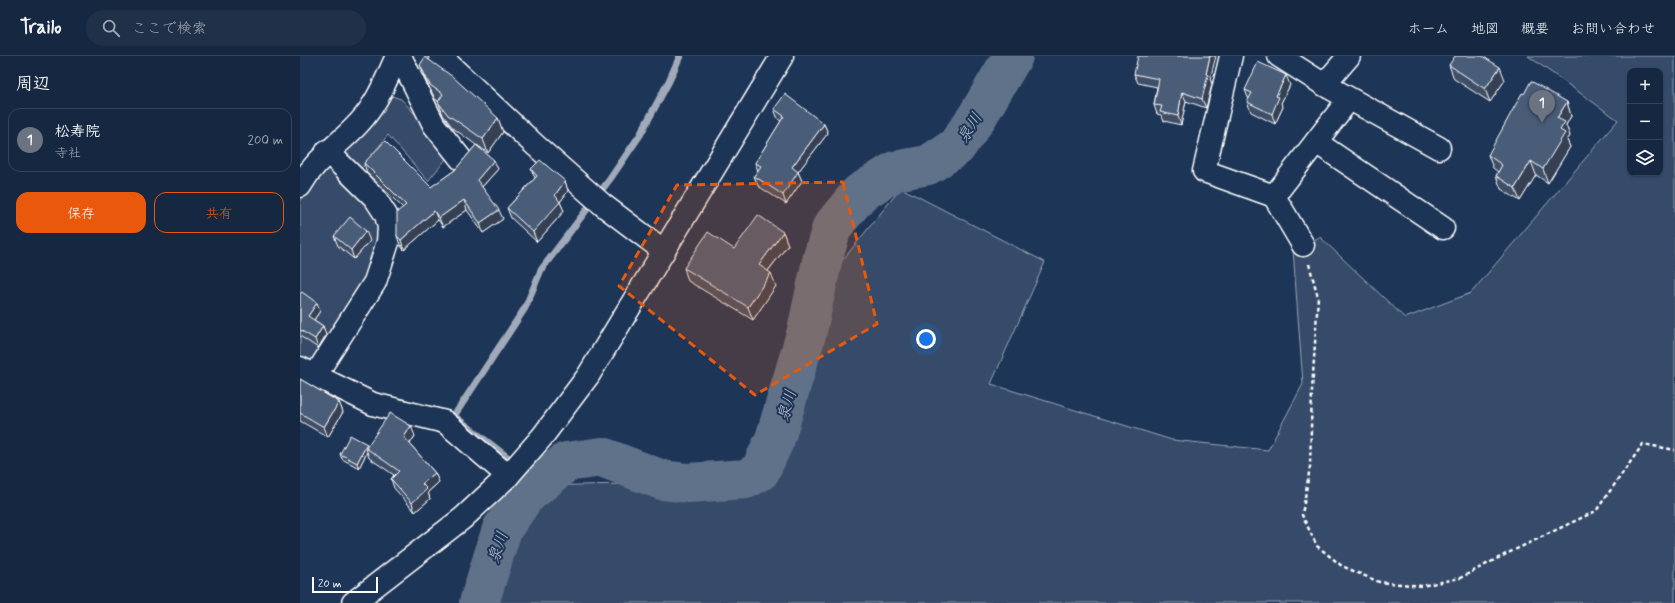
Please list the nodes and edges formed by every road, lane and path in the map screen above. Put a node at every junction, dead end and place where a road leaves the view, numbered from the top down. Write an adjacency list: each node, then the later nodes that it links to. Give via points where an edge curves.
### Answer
1 (398, 56): 11 (street, via 373,106 358,124); 12 (street, via 434,125)
2 (440, 56): 17 (street, via 603,205)
3 (782, 56): 17 (street)
4 (1232, 56): 14 (street, via 1204,171)
5 (1279, 56): 7 (street)
6 (1349, 56): 7 (street)
7 (1322, 84): 8 (street)
8 (1349, 99): 9 (street); 10 (street)
9 (1316, 142): 14 (street); 15 (street)
10 (1438, 148)
11 (327, 151): 13 (street, via 308,171); 18 (street, via 375,198 386,215 389,226 388,242 376,282)
12 (460, 159)
13 (300, 186)
14 (1274, 196): 16 (street)
15 (1443, 228)
16 (1303, 245): 19 (path, via 1318,297 1310,467 1302,515 1317,546 1342,566 1379,582 1422,586 1460,578 1596,511 1643,444)
17 (664, 251): 20 (street, via 588,376 542,437)
18 (307, 372): 20 (street, via 373,404 445,422)
19 (1675, 450)
20 (508, 476): 21 (street, via 463,518)
21 (353, 603)

